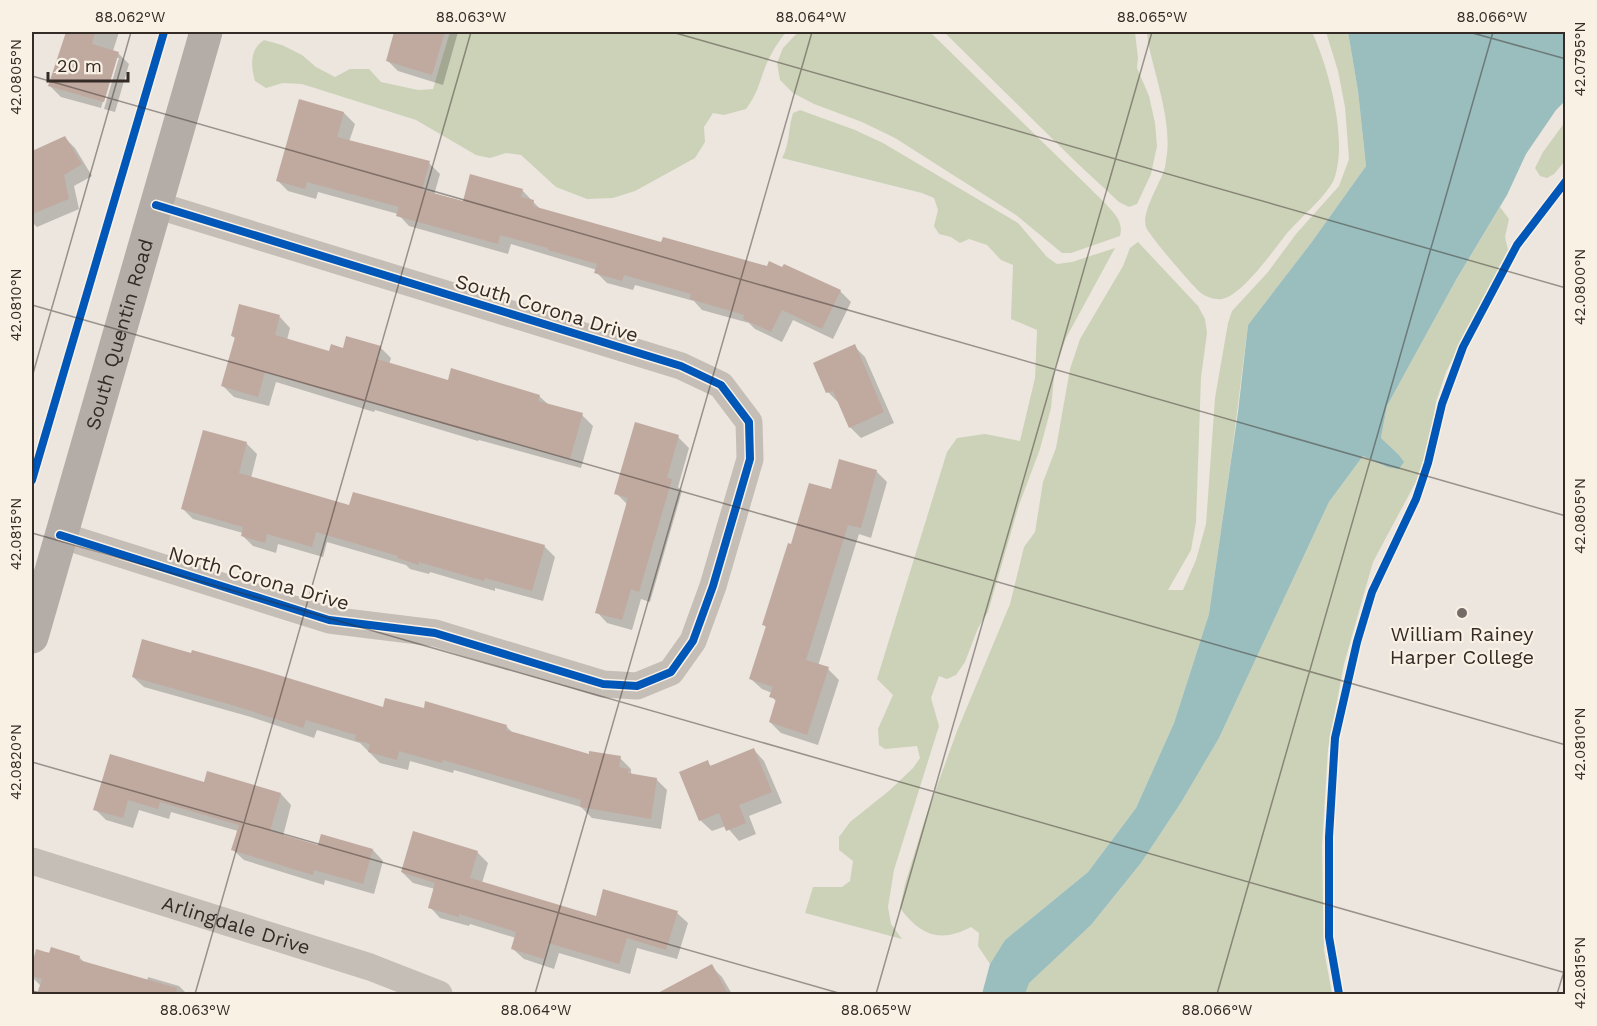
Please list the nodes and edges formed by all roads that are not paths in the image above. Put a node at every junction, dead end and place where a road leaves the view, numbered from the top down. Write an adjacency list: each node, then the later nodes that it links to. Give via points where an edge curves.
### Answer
1 (206, 32): 2 (main road, South Quentin Road)
2 (156, 205): 3 (main road, South Quentin Road); 4 (street, South Corona Drive, via 681,366 721,385 749,422 750,459)
3 (60, 535): 4 (street, North Corona Drive, via 328,620 435,633 603,684 637,686 671,672 693,641); 5 (main road, South Quentin Road)
4 (713, 586)
5 (32, 637)
6 (32, 861): 7 (street, Arlingdale Drive, via 370,967)
7 (439, 994)

